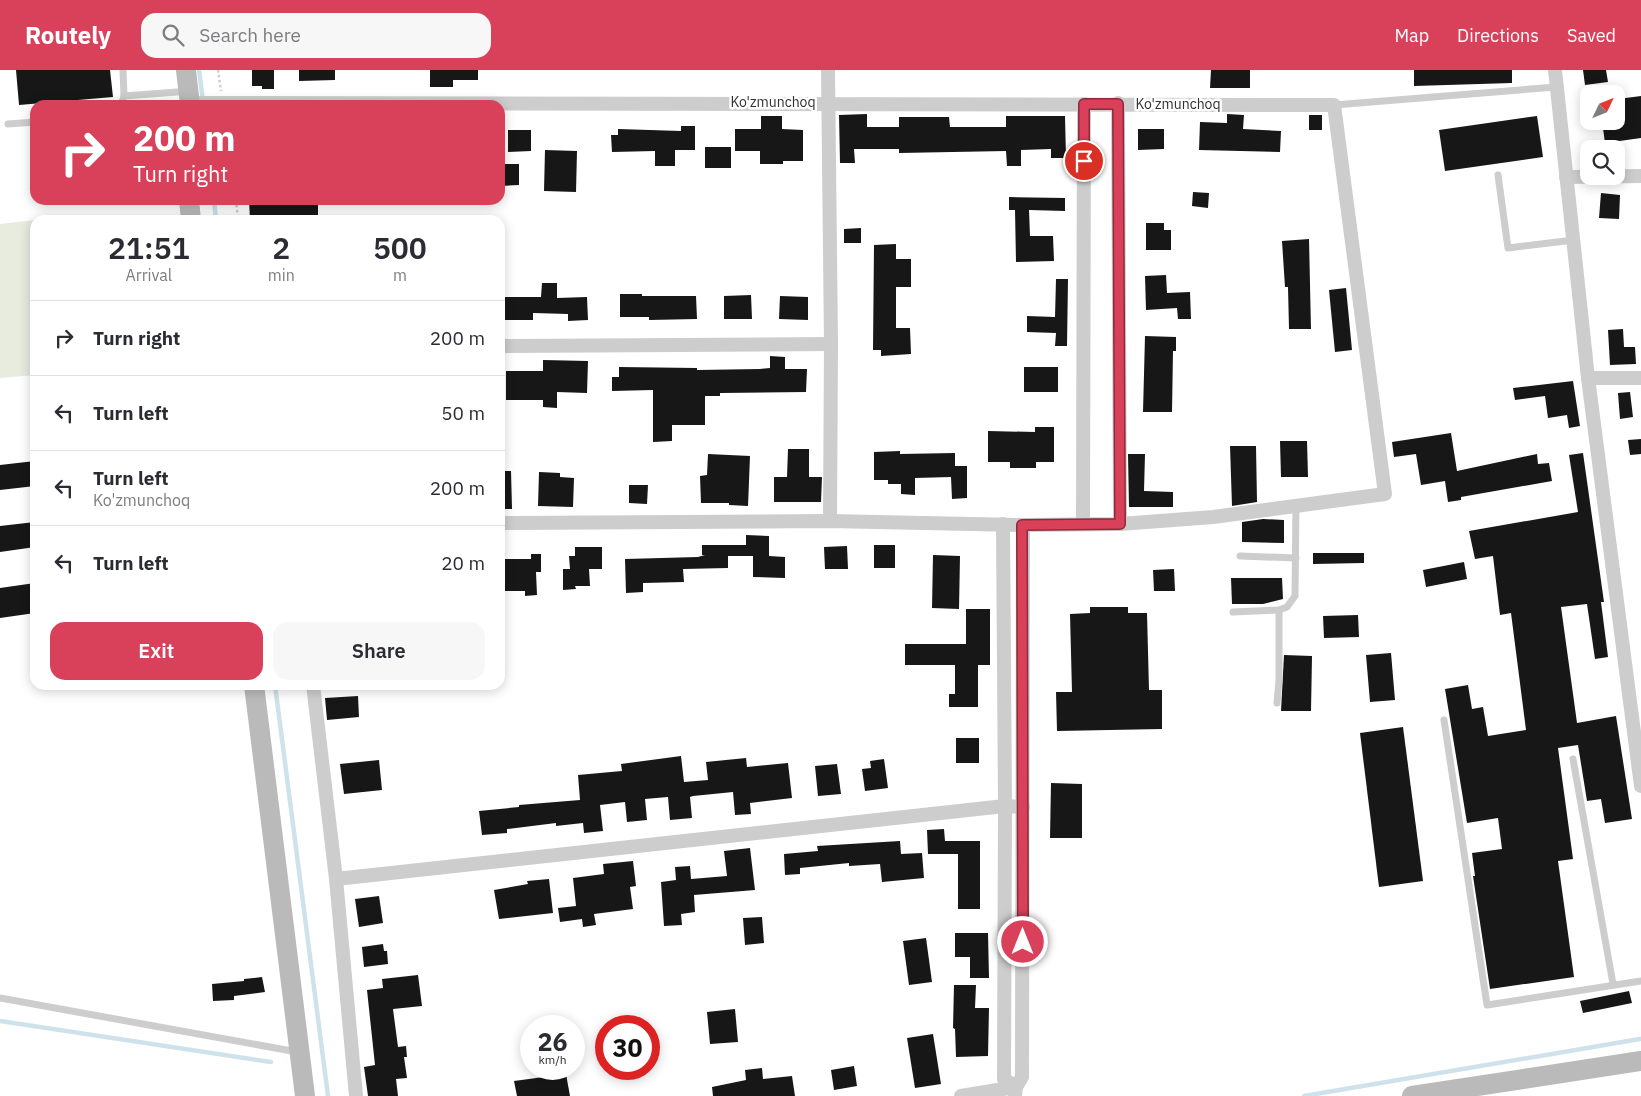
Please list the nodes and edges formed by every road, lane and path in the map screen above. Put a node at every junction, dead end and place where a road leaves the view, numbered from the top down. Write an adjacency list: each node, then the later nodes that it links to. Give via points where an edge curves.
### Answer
1 (123, 70): 8 (lane)
2 (175, 70): 11 (main road)
3 (186, 70): 12 (main road)
4 (218, 70): 13 (path)
5 (828, 70): 15 (street)
6 (1555, 70): 7 (street)
7 (1556, 87): 18 (lane); 23 (street)
8 (124, 96): 9 (lane); 10 (lane)
9 (123, 100)
10 (174, 100)
11 (186, 100)
12 (186, 100)
13 (218, 100)
14 (505, 102): 15 (street, Ko'zmunchoq)
15 (828, 102): 16 (street, Ko'zmunchoq); 25 (street)
16 (1084, 104): 17 (street, Ko'zmunchoq); 33 (street)
17 (1118, 104): 18 (street, Ko'zmunchoq); 34 (street)
18 (1334, 105): 29 (street, via 1386,494)
19 (30, 122): 20 (lane)
20 (8, 124)
21 (1498, 175): 24 (lane, via 1508,248)
22 (1641, 176): 23 (street)
23 (1566, 177): 24 (street)
24 (1574, 240): 27 (street)
25 (831, 344): 26 (street); 30 (street)
26 (505, 346)
27 (1588, 378): 28 (street); 46 (street)
28 (1641, 378)
29 (1296, 505): 34 (street, via 1213,517); 37 (lane)
30 (830, 521): 31 (street); 32 (street)
31 (505, 522)
32 (1003, 524): 35 (street); 47 (street)
33 (1083, 524): 34 (street); 35 (street)
34 (1120, 524)
35 (1022, 525): 48 (street)
36 (1240, 556): 37 (lane)
37 (1296, 558): 38 (lane, via 1295,596 1287,607)
38 (1279, 610): 39 (lane); 43 (lane)
39 (1233, 612)
40 (255, 690): 53 (main road)
41 (265, 690): 57 (main road)
42 (314, 690): 49 (street)
43 (1277, 703)
44 (1444, 720): 51 (lane, via 1486,1005)
45 (1573, 759): 51 (lane)
46 (1641, 786)
47 (1005, 806): 48 (street); 49 (street); 55 (street, via 1004,1079)
48 (1023, 807): 55 (street, via 1022,1076)
49 (336, 878): 58 (street)
50 (1641, 981): 51 (lane)
51 (1613, 984)
52 (0, 998): 53 (lane)
53 (299, 1052): 56 (main road)
54 (1641, 1061): 60 (main road)
55 (1015, 1092): 59 (street)
56 (305, 1096)
57 (313, 1096)
58 (356, 1096)
59 (961, 1096)
60 (1412, 1096)

